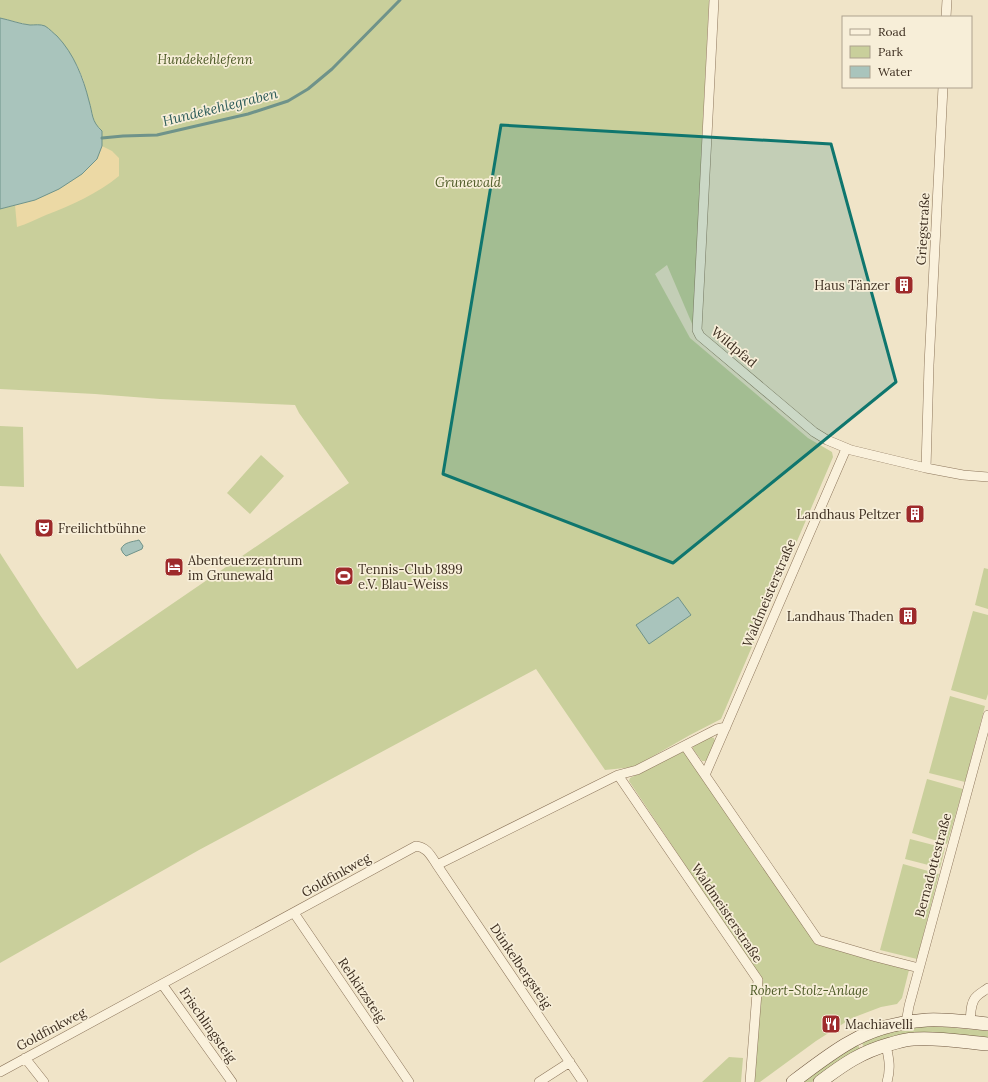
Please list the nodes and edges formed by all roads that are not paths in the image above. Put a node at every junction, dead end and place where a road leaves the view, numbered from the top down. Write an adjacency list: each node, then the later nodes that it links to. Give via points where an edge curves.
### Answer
1 (714, 0): 5 (street, Wildpfad, via 697,330 700,336 814,432)
2 (947, 0): 3 (street)
3 (946, 16)
4 (943, 88): 6 (street, Griegstraße)
5 (846, 449): 6 (street, Wildpfad); 9 (street, Waldmeisterstraße)
6 (926, 468): 7 (street, Wildpfad)
7 (988, 477)
8 (988, 715): 15 (street, Bernadottestraße)
9 (726, 727): 10 (street); 12 (street, Waldmeisterstraße)
10 (685, 746): 11 (street, via 637,770); 12 (street)
11 (618, 775): 13 (street); 31 (street, Waldmeisterstraße, via 758,980)
12 (705, 775): 15 (street, via 818,940)
13 (437, 865): 14 (street, Goldfinkweg, via 427,850 416,846); 24 (street, Dünkelbergsteig)
14 (294, 912): 16 (street, Goldfinkweg); 28 (street, Rehkitzsteig)
15 (919, 968): 19 (street, Bernadottestraße)
16 (162, 984): 23 (street, Goldfinkweg); 27 (street, Frischlingsteig)
17 (988, 988): 18 (street, via 974,1000)
18 (970, 1022): 19 (main road, via 927,1020); 20 (main road)
19 (906, 1023): 32 (main road, via 857,1038)
20 (988, 1024)
21 (988, 1044): 22 (main road, via 923,1039 903,1040)
22 (886, 1045): 33 (main road, via 855,1058); 34 (street, via 890,1072)
23 (25, 1058): 25 (street, Goldfinkweg); 26 (street)
24 (570, 1062): 29 (street); 30 (street, Dünkelbergsteig)
25 (0, 1072)
26 (44, 1082)
27 (232, 1082)
28 (409, 1082)
29 (539, 1082)
30 (583, 1082)
31 (750, 1082)
32 (792, 1082)
33 (820, 1082)
34 (887, 1082)

